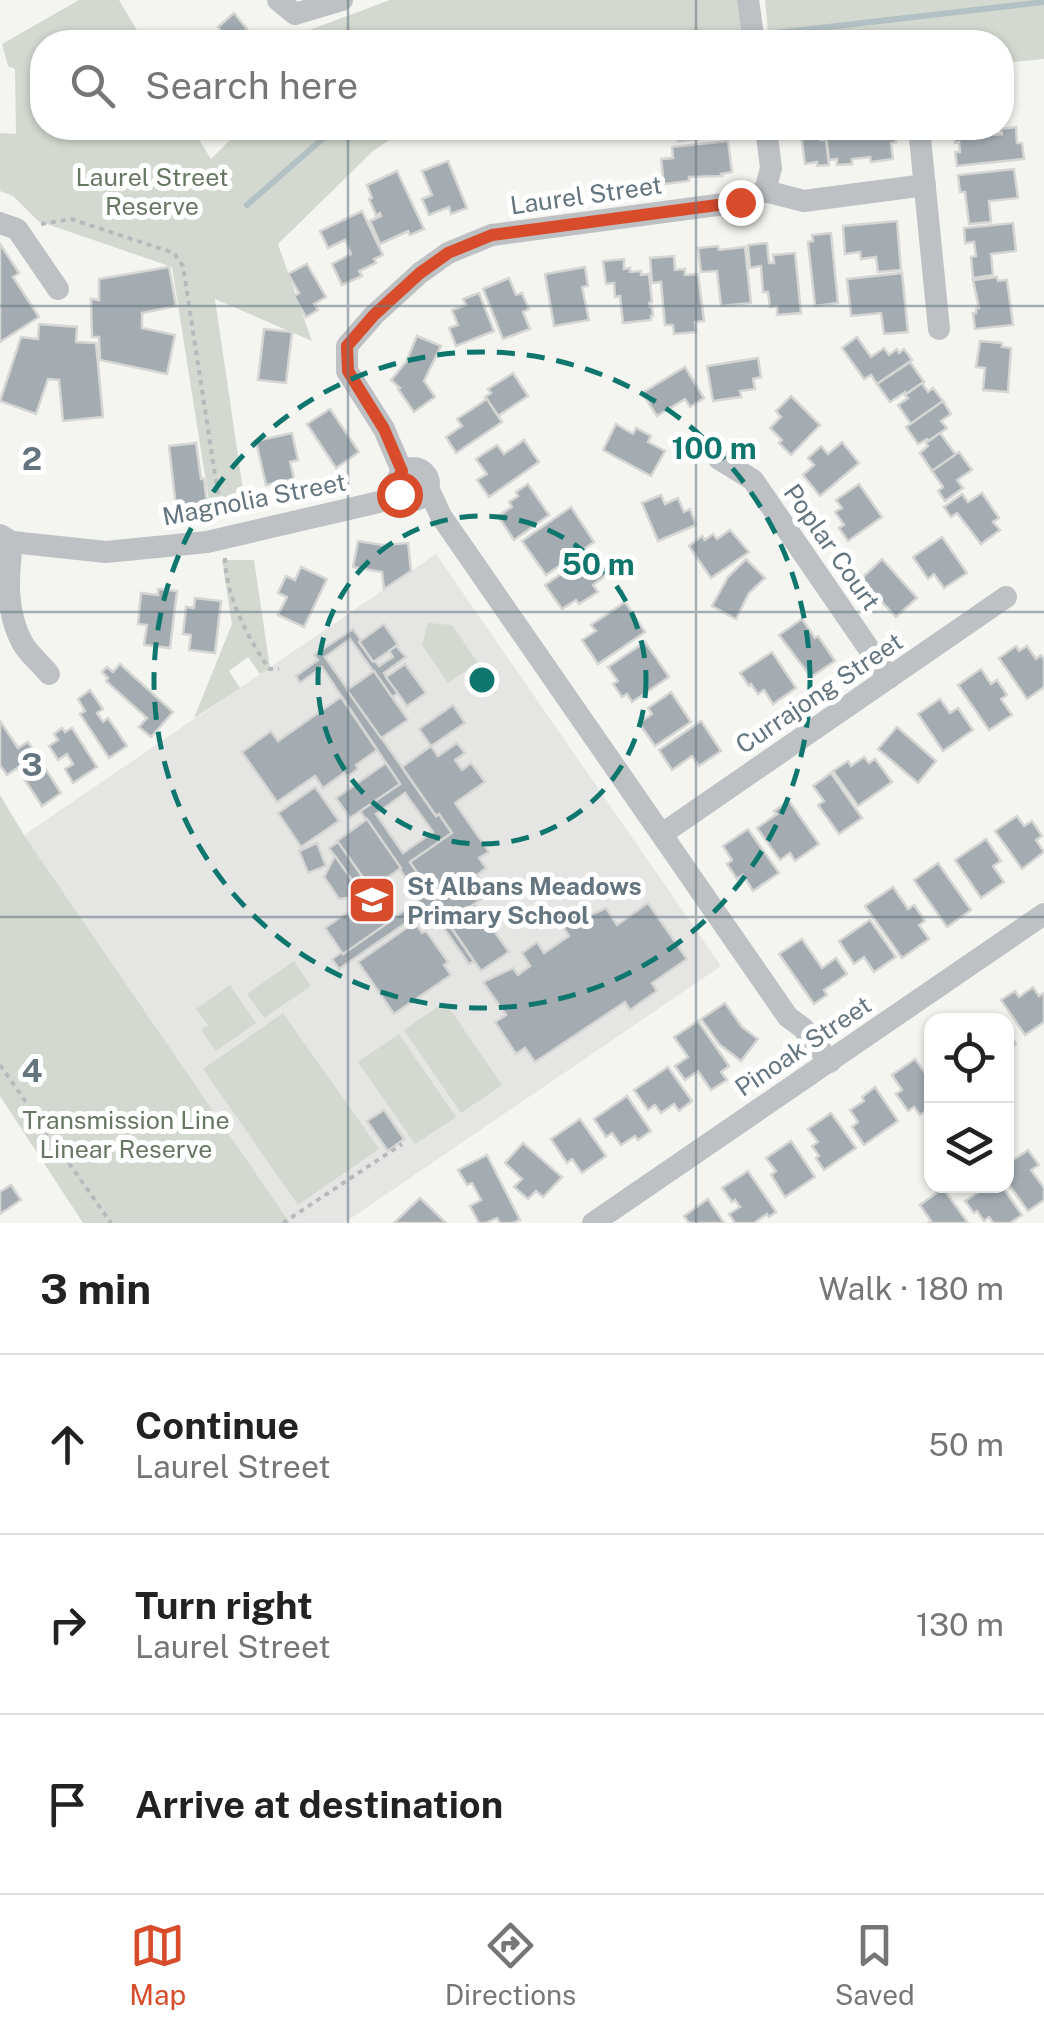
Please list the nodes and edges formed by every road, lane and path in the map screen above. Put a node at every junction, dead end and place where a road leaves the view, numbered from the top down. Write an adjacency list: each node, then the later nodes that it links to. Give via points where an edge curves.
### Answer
1 (278, 0): 2 (street, via 294,14)
2 (342, 0)
3 (748, 0): 4 (street)
4 (752, 30)
5 (768, 140): 8 (street)
6 (920, 140): 7 (street)
7 (924, 186): 8 (street, via 804,201); 11 (street)
8 (765, 191): 13 (street, Laurel Street, via 740,202 492,235 420,273 347,346 348,371)
9 (8, 226): 10 (street); 14 (path, via 71,219 174,253 182,266)
10 (58, 289)
11 (938, 329)
12 (719, 459): 19 (street, Poplar Court, via 752,480)
13 (411, 488): 14 (street, Magnolia Street, via 379,502); 20 (street, Laurel Street, via 441,516)
14 (225, 538): 15 (street, Magnolia Street, via 106,552); 17 (path, via 225,566 248,636 269,669)
15 (6, 539): 18 (street, via 12,612 23,644)
16 (1006, 598): 19 (street, Currajong Street)
17 (279, 669)
18 (49, 674)
19 (889, 678): 20 (street, Currajong Street)
20 (662, 834): 23 (street, Laurel Street, via 788,1017 793,1034)
21 (1044, 914): 23 (street, Pinoak Street)
22 (0, 1065): 25 (path)
23 (823, 1066): 27 (street, Pinoak Street)
24 (402, 1144): 26 (path)
25 (111, 1223)
26 (282, 1223)
27 (593, 1223)

